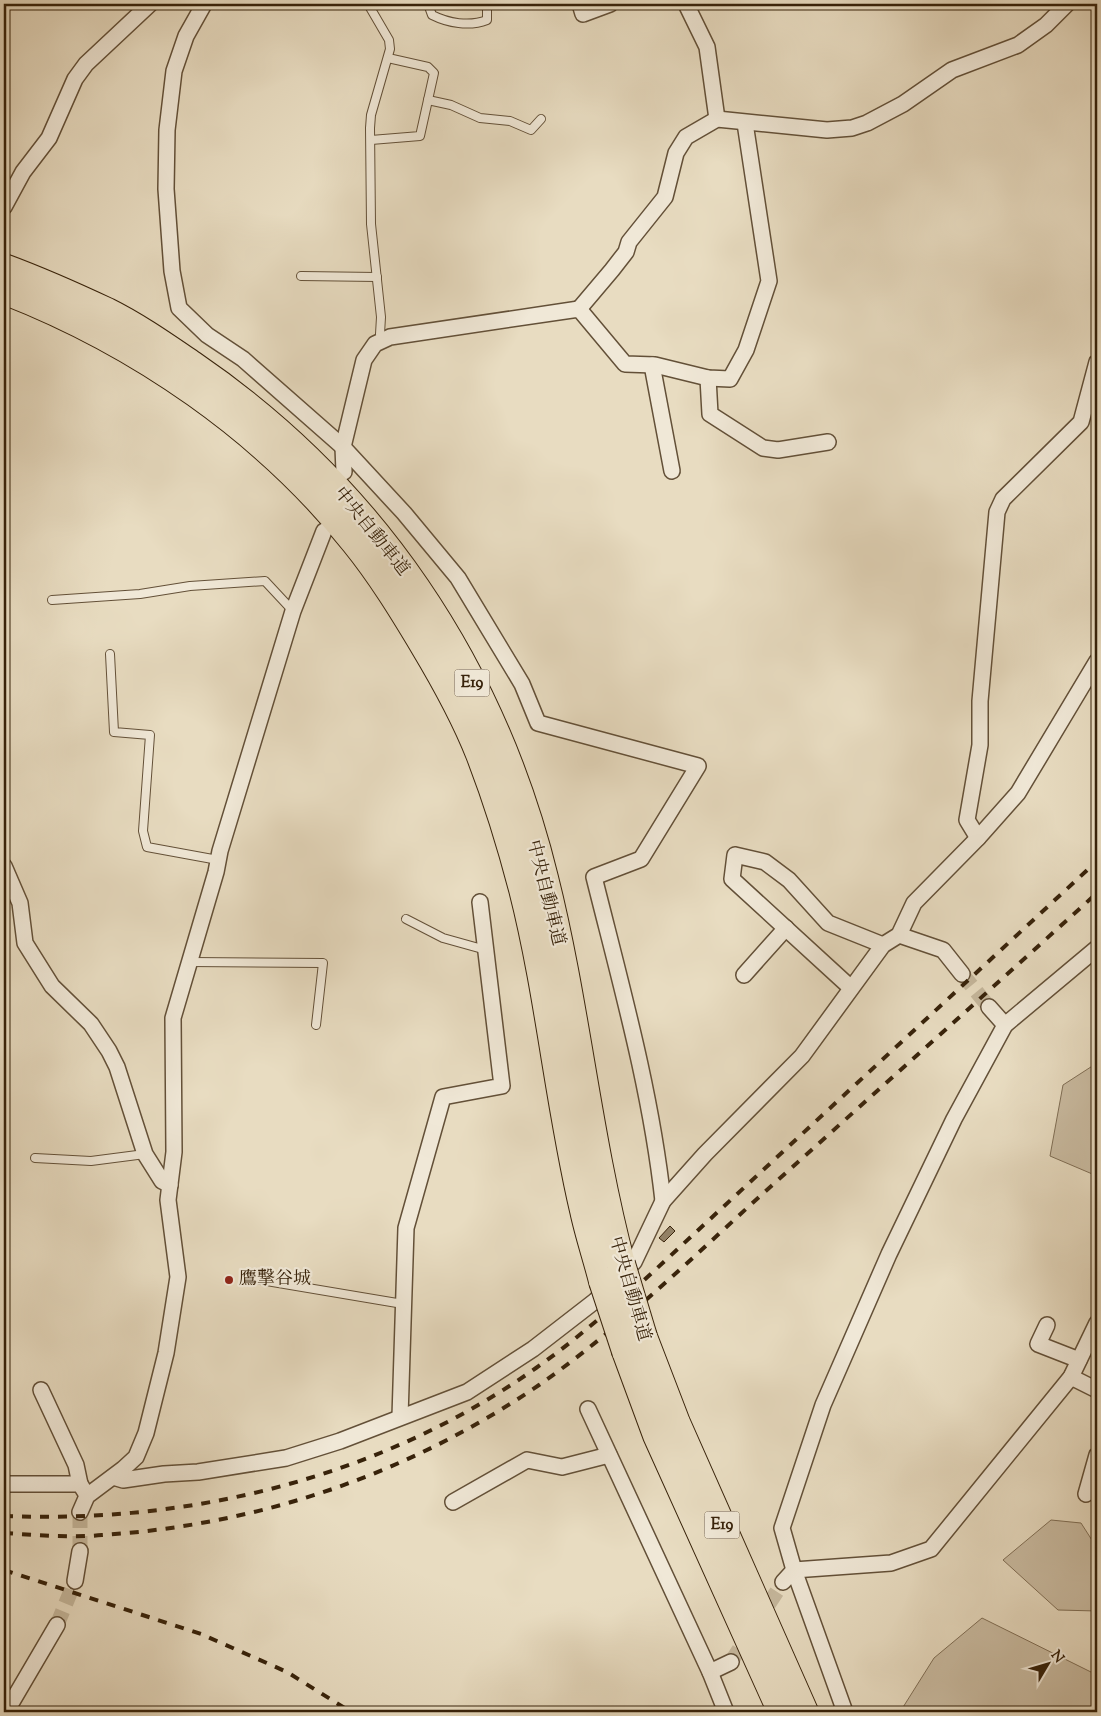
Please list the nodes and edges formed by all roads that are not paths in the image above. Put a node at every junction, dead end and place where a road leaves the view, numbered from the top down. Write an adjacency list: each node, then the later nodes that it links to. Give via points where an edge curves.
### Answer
1 (150, 4): 16 (street, via 86,64 75,80 49,138 23,172)
2 (204, 4): 28 (street, via 186,36 174,71 167,130 166,189 172,271 179,308)
3 (368, 4): 10 (lane, via 388,40)
4 (428, 4): 5 (lane, via 432,15 463,24 487,20)
5 (487, 4)
6 (580, 4): 7 (street, via 583,14)
7 (610, 4)
8 (686, 4): 13 (street, via 707,47)
9 (1067, 4): 14 (street, via 1018,45 952,70 867,123 826,130)
10 (388, 58): 11 (lane, via 428,66 434,73); 15 (lane, via 371,115)
11 (428, 100): 12 (lane, via 451,105 480,118 510,121 531,130); 15 (lane, via 420,136)
12 (541, 119)
13 (717, 120): 14 (street); 22 (street, via 686,137 676,153 665,198 629,242 626,252 612,270)
14 (745, 123): 26 (street, via 769,281 746,350 730,379)
15 (371, 140): 19 (lane, via 371,224)
16 (4, 207)
17 (4, 268): 21 (highway, 中央自動車道 / E19)
18 (301, 276): 19 (lane)
19 (376, 277): 23 (lane)
20 (4, 290): 21 (highway, 中央自動車道 / E19)
21 (35, 291): 61 (highway, 中央自動車道 / E19, bridge, via 109,313 210,377 282,435 348,500 387,546 436,616 495,729 525,812 544,878 605,1204 612,1273)
22 (578, 309): 23 (street); 25 (street, via 625,364)
23 (383, 340): 28 (street, via 375,344 364,360)
24 (1097, 362): 36 (street, via 1081,422 1003,499 997,512 980,701 980,745 967,820)
25 (652, 365): 26 (street); 29 (street)
26 (708, 378): 27 (street, via 710,414 762,448 778,450)
27 (828, 442)
28 (343, 447): 30 (street); 56 (street, via 458,578 522,684 538,723 698,766 641,859 594,877 625,996 656,1142)
29 (672, 471)
30 (344, 472)
31 (324, 531): 33 (street)
32 (52, 600): 33 (lane, via 264,581)
33 (293, 611): 37 (street)
34 (110, 654): 37 (lane, via 114,732 150,735 143,831 147,847)
35 (1097, 661): 36 (street, via 1018,793)
36 (978, 838): 42 (street, via 914,903)
37 (218, 860): 46 (street)
38 (4, 866): 53 (street, via 20,903 26,943 52,986 91,1024 109,1051)
39 (480, 902): 45 (street)
40 (406, 919): 45 (lane, via 444,938)
41 (786, 928): 43 (street, via 732,879 735,856 765,862 789,880 828,923); 48 (street); 49 (street)
42 (899, 935): 43 (street); 47 (street, via 943,950)
43 (883, 945): 49 (street)
44 (1097, 948): 51 (street)
45 (486, 950): 58 (street, via 502,1086 443,1098 406,1228)
46 (189, 962): 52 (lane, via 323,963); 55 (street, via 173,1018 174,1152)
47 (962, 974)
48 (744, 975)
49 (851, 988): 56 (street, via 802,1056)
50 (989, 1007): 51 (street)
51 (1005, 1025): 77 (street, via 916,1196 824,1405 782,1528)
52 (316, 1026)
53 (145, 1154): 54 (lane, via 91,1161); 55 (street, via 162,1182)
54 (35, 1158)
55 (170, 1185): 70 (street, via 170,1219 178,1277 168,1343 146,1433 136,1456)
56 (663, 1201): 67 (street, via 634,1262 595,1301 534,1349 467,1392)
57 (254, 1279): 58 (lane)
58 (403, 1304): 67 (street)
59 (1097, 1323): 62 (street)
60 (1047, 1325): 62 (street, via 1038,1344)
61 (634, 1344): 85 (highway, 中央自動車道 / E19, via 658,1435); 86 (highway, 中央自動車道 / E19, via 665,1398)
62 (1079, 1360): 63 (street)
63 (1071, 1377): 65 (street); 77 (street, via 932,1548 891,1563)
64 (40, 1390): 72 (street)
65 (1097, 1390)
66 (588, 1409): 68 (street)
67 (400, 1417): 70 (street, via 286,1458 198,1472 123,1480)
68 (609, 1455): 74 (street, via 562,1466 527,1460); 82 (street)
69 (1097, 1455): 73 (street)
70 (114, 1477): 72 (street)
71 (4, 1484): 72 (street)
72 (84, 1490): 75 (street)
73 (1086, 1494)
74 (453, 1502)
75 (80, 1512)
76 (80, 1551): 78 (street)
77 (794, 1570): 79 (street); 87 (street)
78 (75, 1582)
79 (782, 1582)
80 (57, 1625): 83 (street)
81 (731, 1662): 82 (street)
82 (710, 1672): 84 (street)
83 (6, 1712)
84 (726, 1712)
85 (782, 1712)
86 (804, 1712)
87 (845, 1712)

